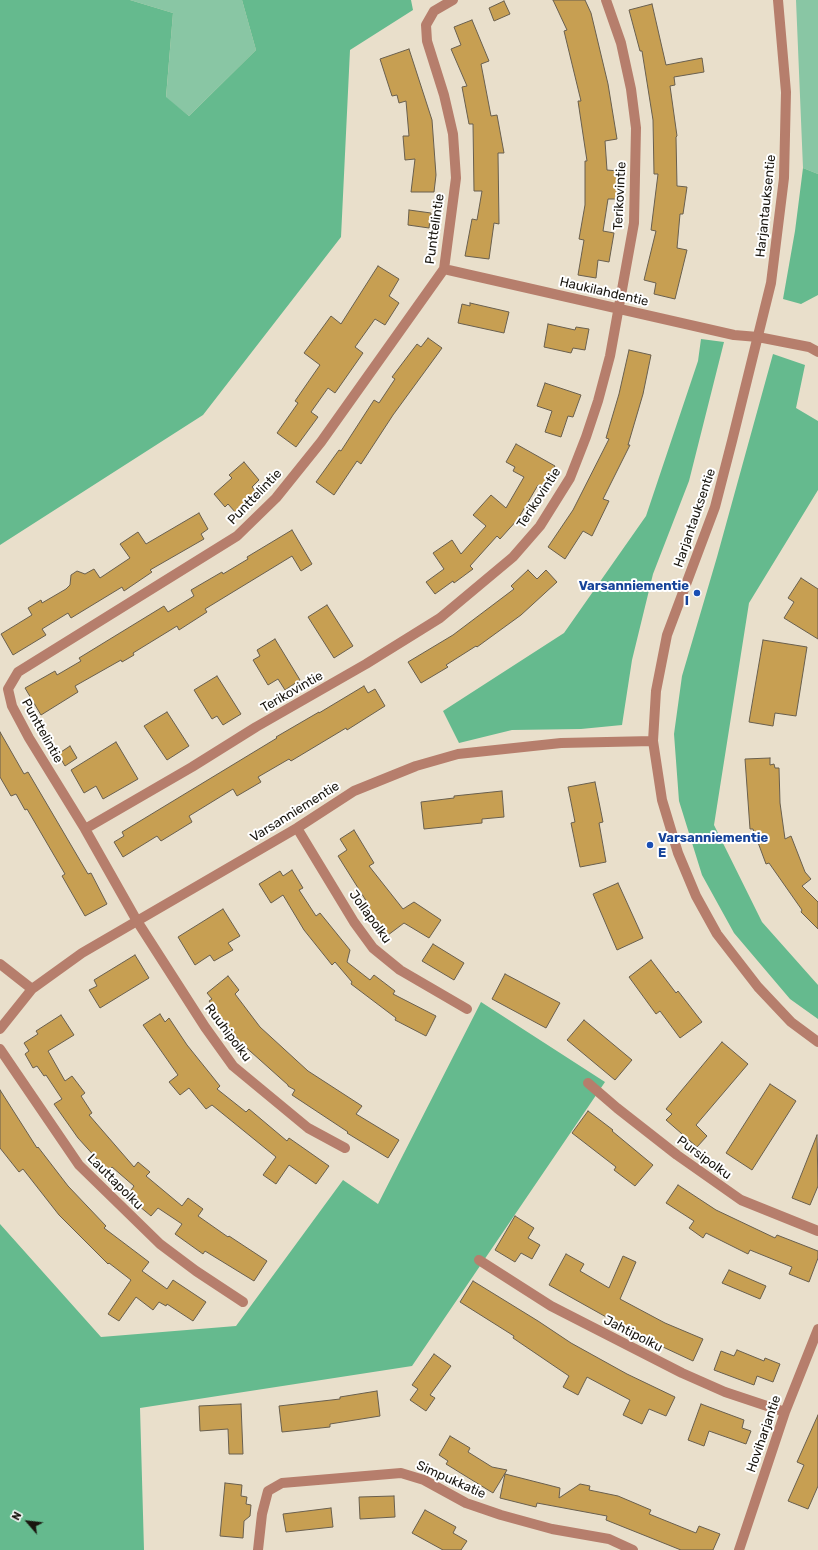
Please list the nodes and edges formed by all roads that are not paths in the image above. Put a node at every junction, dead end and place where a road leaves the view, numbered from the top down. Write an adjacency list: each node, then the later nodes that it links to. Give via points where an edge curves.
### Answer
1 (453, 0): 4 (street, Punttelintie, via 434,10 426,25 427,41 453,134 456,178)
2 (606, 0): 5 (street, Terikovintie, via 622,44 636,128 634,223)
3 (778, 0): 6 (street, Harjantauksentie, via 786,92 784,178 771,283)
4 (444, 269): 5 (street, Haukilahdentie); 10 (street, Punttelintie, via 321,442 276,498 237,536 18,672 8,689 12,706)
5 (619, 308): 6 (street, Haukilahdentie, via 734,335); 10 (street, Terikovintie, via 598,401 570,478 540,526 513,557 434,622)
6 (758, 337): 7 (street, Haukilahdentie, via 809,347); 8 (street, Harjantauksentie, via 715,507 667,635 656,691)
7 (818, 352)
8 (653, 741): 9 (street, Varsanniementie, via 561,743 458,754 416,766 354,791); 16 (street, Harjantauksentie, via 662,800 678,853 696,896 717,934 758,987 791,1022)
9 (297, 828): 11 (street, Varsanniementie); 14 (street, Jollapolku, via 354,922 373,948 400,970)
10 (85, 829): 11 (street, Punttelintie)
11 (137, 921): 13 (street, Varsanniementie, via 82,953); 19 (street, Ruuhipolku, via 233,1066 308,1128)
12 (0, 964): 13 (street)
13 (32, 989): 15 (street, Varsanniementie)
14 (467, 1009)
15 (0, 1029)
16 (818, 1042)
17 (0, 1049): 22 (street, Lauttapolku, via 79,1164 160,1244)
18 (588, 1083): 20 (street, Pursipolku, via 678,1155 740,1200)
19 (345, 1148)
20 (818, 1232)
21 (479, 1260): 24 (street, Jahtipolku, via 551,1306 682,1373 725,1392)
22 (243, 1302)
23 (818, 1329): 24 (street, Hoviharjantie)
24 (785, 1412): 27 (street, Hoviharjantie)
25 (258, 1550): 26 (street, Simpukkatie, via 262,1514 268,1491 282,1483 401,1473 424,1480 466,1503 502,1515 552,1529 609,1539)
26 (632, 1550)
27 (739, 1550)

